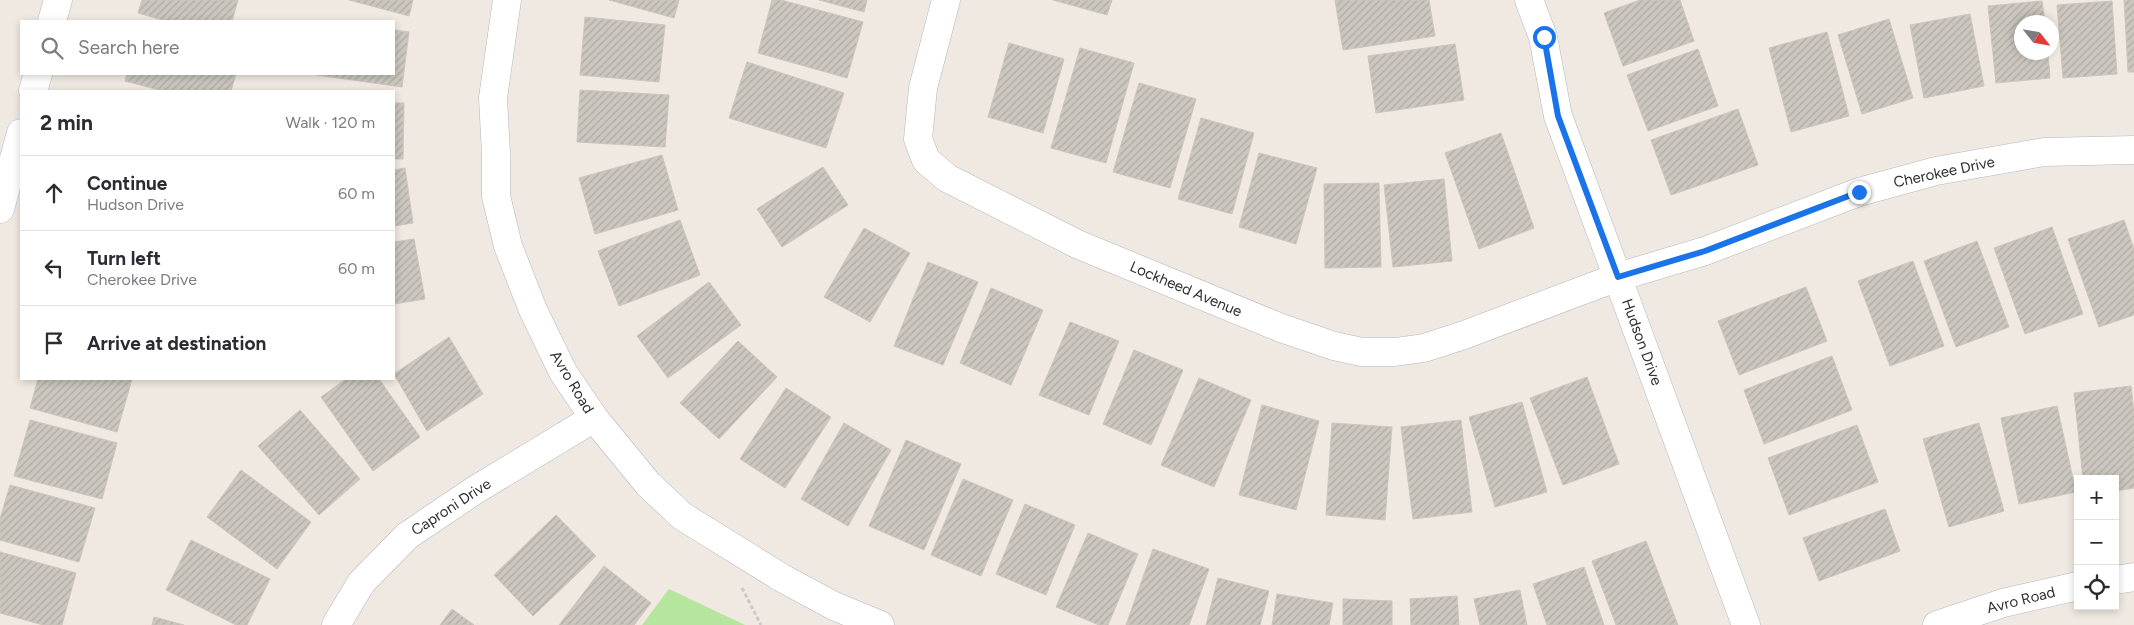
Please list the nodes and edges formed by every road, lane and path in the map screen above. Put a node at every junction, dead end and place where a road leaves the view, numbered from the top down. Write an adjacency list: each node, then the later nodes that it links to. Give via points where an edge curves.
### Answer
1 (58, 0): 5 (street)
2 (507, 0): 12 (street, Avro Road, via 493,98 496,196 508,246 533,310 563,372)
3 (946, 0): 11 (street, Lockheed Avenue, via 923,88 918,138 926,160 946,178 1077,244 1281,328 1362,352 1424,348)
4 (1529, 0): 11 (street, Hudson Drive, via 1544,37 1558,116)
5 (52, 20)
6 (38, 75): 7 (street)
7 (33, 90)
8 (20, 137): 10 (street)
9 (2134, 150): 11 (street, Cherokee Drive, via 2044,152 1936,171 1859,192 1705,251)
10 (0, 209)
11 (1618, 277): 18 (street, Hudson Drive)
12 (594, 418): 16 (street, Caproni Drive, via 406,536 362,583); 17 (street, Avro Road, via 648,484 682,516 782,578 834,606)
13 (2134, 577): 14 (street)
14 (2119, 579)
15 (2074, 587): 19 (street, Avro Road, via 2003,603)
16 (336, 625)
17 (880, 625)
18 (1746, 625)
19 (1936, 625)

